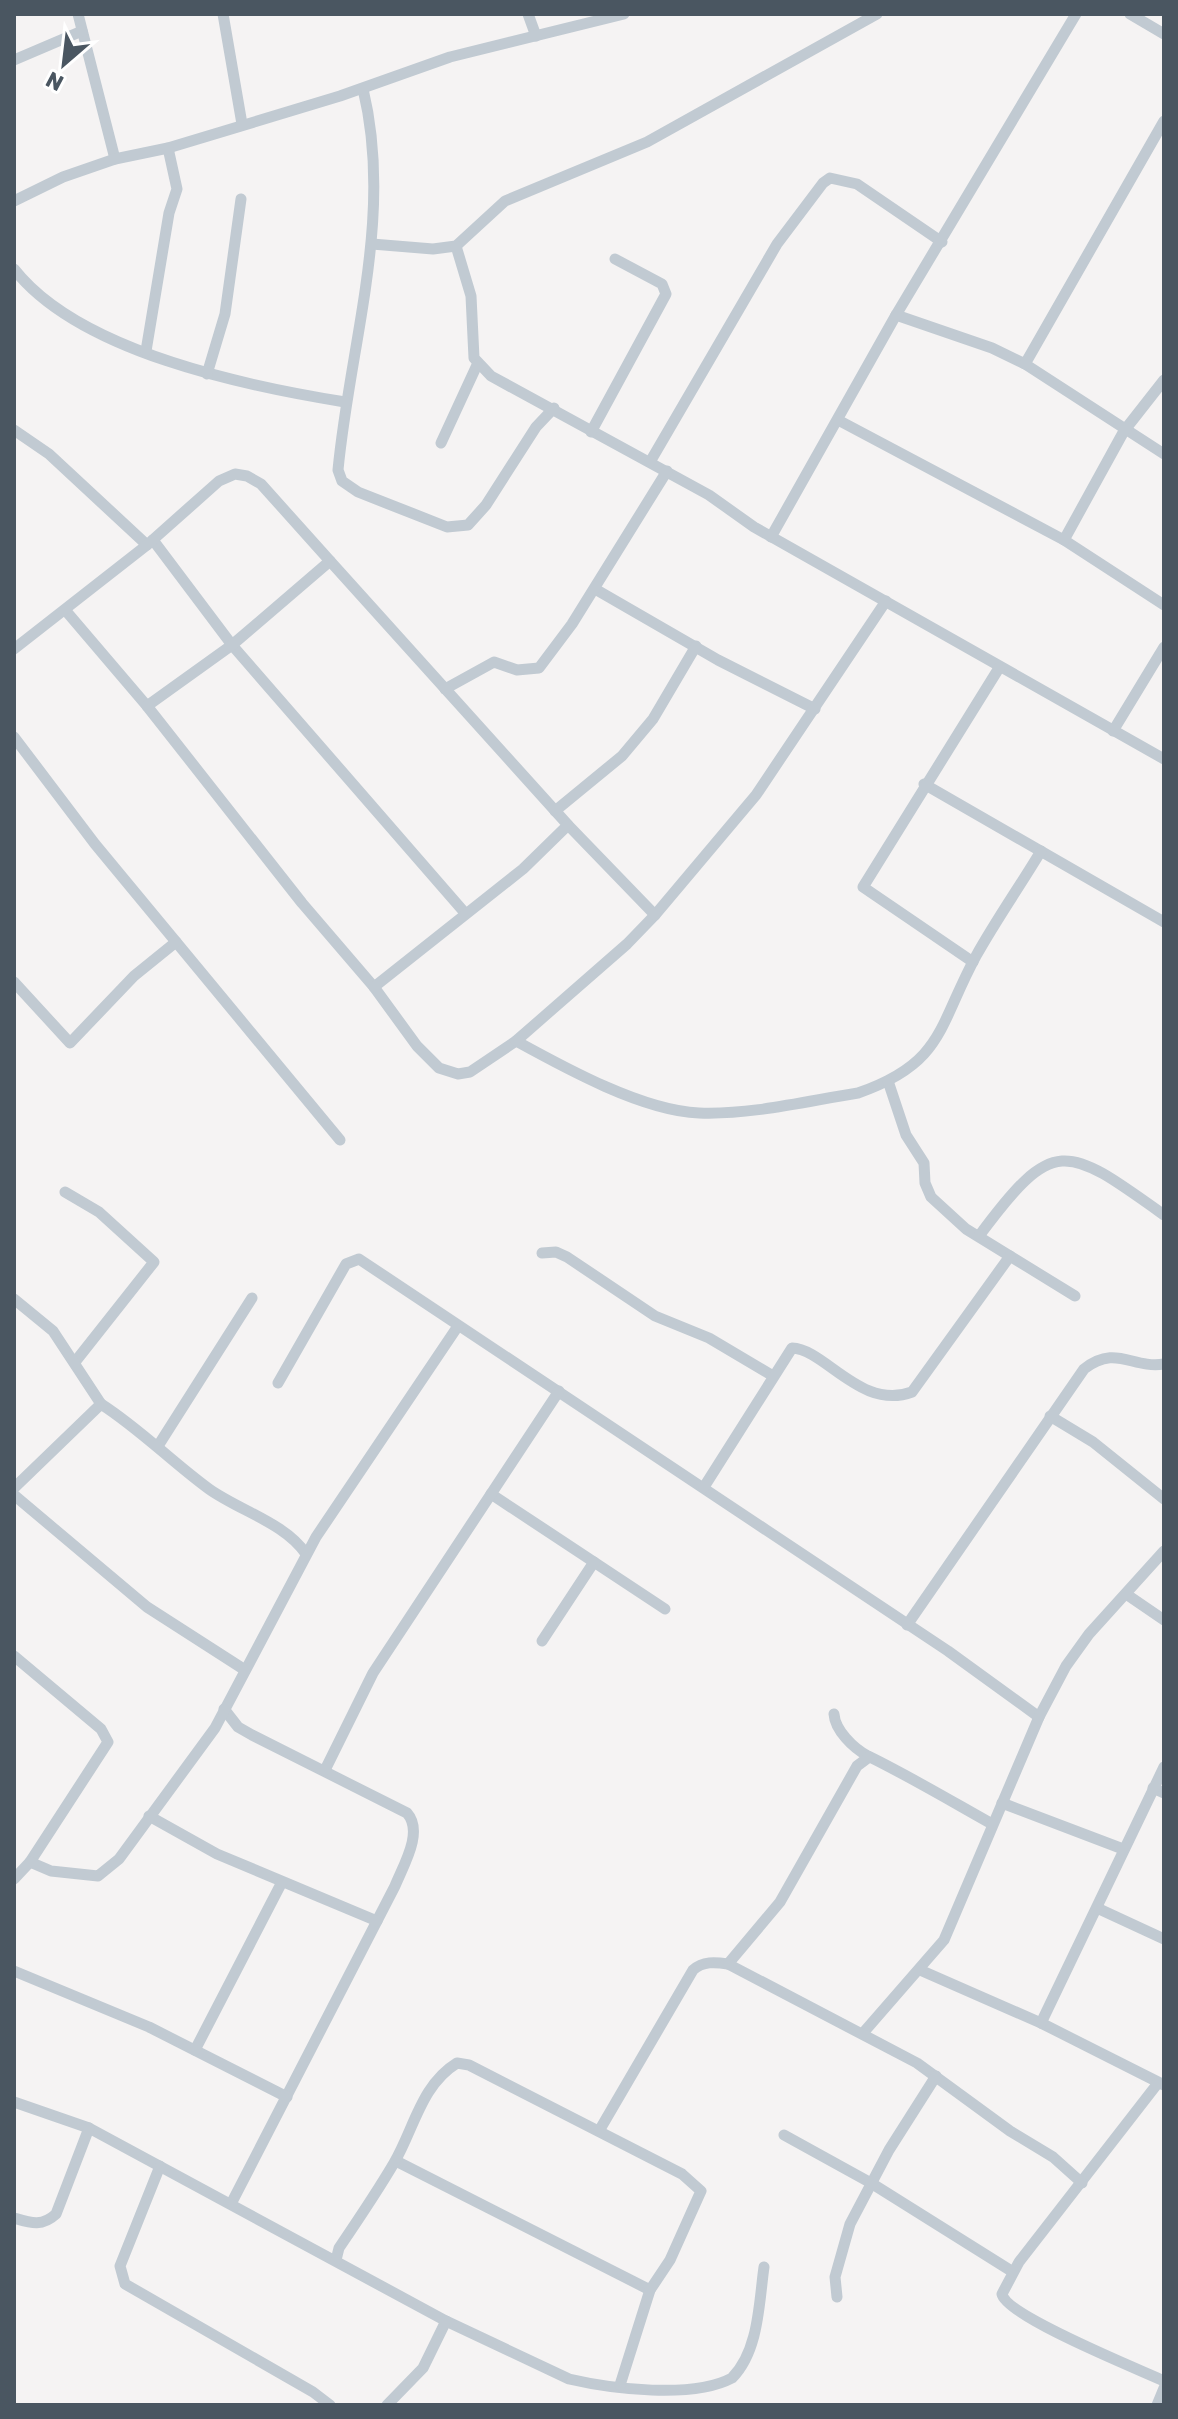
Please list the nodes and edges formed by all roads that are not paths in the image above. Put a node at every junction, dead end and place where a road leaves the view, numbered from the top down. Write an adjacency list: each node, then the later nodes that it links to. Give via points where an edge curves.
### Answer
1 (78, 14): 8 (street)
2 (223, 14): 14 (street)
3 (528, 14): 10 (street)
4 (624, 14): 10 (street)
5 (877, 14): 21 (street, via 647,142 505,201)
6 (1076, 14): 19 (street)
7 (1130, 14): 9 (street)
8 (82, 31): 11 (street); 16 (street)
9 (1164, 34)
10 (536, 36): 12 (street, via 450,57)
11 (14, 60)
12 (363, 89): 14 (street); 20 (street, via 375,166)
13 (1164, 121): 26 (street)
14 (242, 124): 15 (street)
15 (168, 148): 16 (street); 25 (street, via 177,189)
16 (115, 159): 18 (street)
17 (241, 199): 28 (street, via 225,314)
18 (14, 201)
19 (942, 242): 24 (street); 38 (street, via 857,184 839,178 823,183 777,244)
20 (372, 244): 21 (street); 30 (street, via 355,371)
21 (456, 246): 27 (street, via 471,296)
22 (615, 259): 35 (street, via 662,284 666,294)
23 (14, 269): 25 (street, via 39,297)
24 (896, 315): 26 (street); 32 (street)
25 (146, 351): 28 (street)
26 (1025, 364): 34 (street)
27 (477, 365): 31 (street); 36 (street)
28 (207, 374): 30 (street)
29 (1164, 380): 34 (street)
30 (345, 402): 31 (street, via 338,470 342,481 358,492 458,528 468,525 486,505 518,452)
31 (554, 408): 35 (street)
32 (838, 420): 40 (street); 41 (street)
33 (14, 430): 42 (street)
34 (1124, 431): 37 (street); 41 (street)
35 (591, 432): 38 (street)
36 (441, 443)
37 (1164, 454)
38 (650, 462): 39 (street)
39 (667, 471): 40 (street); 44 (street)
40 (771, 537): 45 (street)
41 (1064, 540): 46 (street)
42 (150, 543): 43 (street, via 219,481 235,474 247,476 274,497); 47 (street); 48 (street)
43 (330, 561): 48 (street); 53 (street)
44 (595, 589): 49 (street); 53 (street, via 539,668 517,670 494,662)
45 (886, 601): 52 (street); 55 (street)
46 (1164, 605)
47 (66, 611): 51 (street); 54 (street)
48 (232, 645): 54 (street); 63 (street)
49 (696, 646): 55 (street); 60 (street, via 653,719 622,756)
50 (1164, 647): 56 (street)
51 (14, 649)
52 (999, 668): 56 (street); 59 (street)
53 (445, 689): 60 (street)
54 (147, 706): 69 (street)
55 (815, 709): 64 (street, via 756,795)
56 (1113, 731): 58 (street)
57 (14, 737): 66 (street)
58 (1164, 759)
59 (924, 784): 62 (street); 67 (street, via 863,887)
60 (555, 811): 61 (street)
61 (568, 825): 63 (street, via 523,869); 64 (street)
62 (1041, 851): 65 (street); 67 (street)
63 (465, 913): 69 (street)
64 (655, 915): 70 (street)
65 (1164, 922)
66 (176, 942): 68 (street, via 134,976 70,1043); 72 (street)
67 (973, 962): 71 (street, via 935,1042 917,1065)
68 (14, 982)
69 (374, 987): 70 (street, via 417,1046 448,1073 470,1072)
70 (516, 1041): 71 (street, via 574,1074 695,1113 858,1093)
71 (888, 1081): 75 (street, via 906,1135 924,1163 927,1190)
72 (340, 1140)
73 (65, 1192): 82 (street, via 112,1222 154,1262)
74 (1164, 1215): 75 (street, via 1084,1164 1055,1160 1022,1180)
75 (979, 1236): 77 (street)
76 (542, 1253): 84 (street, via 567,1257 655,1316 709,1338)
77 (1010, 1256): 78 (street); 84 (street, via 912,1392 882,1393 857,1386 799,1348 786,1353)
78 (1075, 1296)
79 (252, 1298): 89 (street)
80 (14, 1299): 82 (street, via 53,1331)
81 (458, 1326): 85 (street, via 368,1263 354,1259 346,1264); 86 (street); 96 (street)
82 (75, 1362): 87 (street)
83 (1164, 1364): 88 (street, via 1114,1356 1093,1362)
84 (773, 1376): 90 (street)
85 (278, 1383)
86 (559, 1391): 90 (street); 92 (street)
87 (101, 1404): 89 (street); 91 (street)
88 (1050, 1416): 94 (street, via 1093,1442); 103 (street)
89 (158, 1446): 95 (street, via 212,1491)
90 (704, 1487): 103 (street)
91 (14, 1488)
92 (491, 1494): 99 (street); 114 (street, via 373,1673)
93 (14, 1495): 106 (street, via 147,1607)
94 (1164, 1499)
95 (294, 1537): 96 (street); 98 (street)
96 (316, 1537): 98 (street)
97 (1164, 1551): 100 (street)
98 (306, 1554): 106 (street)
99 (594, 1562): 101 (street); 104 (street)
100 (1126, 1594): 102 (street); 109 (street, via 1079,1647)
101 (665, 1609)
102 (1164, 1620)
103 (907, 1625): 109 (street)
104 (542, 1641)
105 (14, 1656): 120 (street, via 101,1729 108,1742)
106 (245, 1670): 107 (street)
107 (224, 1709): 110 (street); 111 (street)
108 (834, 1714): 112 (street, via 837,1729)
109 (1039, 1717): 116 (street)
110 (238, 1727): 111 (street); 114 (street)
111 (215, 1728): 117 (street)
112 (869, 1757): 118 (street); 126 (street, via 857,1766 780,1902)
113 (1164, 1767): 115 (street)
114 (325, 1770): 124 (street, via 413,1819 412,1841)
115 (1158, 1791): 119 (street)
116 (1002, 1803): 118 (street); 119 (street)
117 (149, 1816): 120 (street, via 119,1859 98,1876 51,1871); 122 (street)
118 (992, 1824): 127 (street, via 944,1940)
119 (1123, 1849): 123 (street)
120 (30, 1862): 121 (street)
121 (14, 1879)
122 (282, 1882): 124 (street); 131 (street)
123 (1097, 1908): 125 (street); 129 (street)
124 (377, 1921): 134 (street)
125 (1164, 1939)
126 (728, 1964): 130 (street); 137 (street, via 705,1963 693,1970)
127 (920, 1970): 129 (street); 130 (street)
128 (14, 1971): 131 (street)
129 (1041, 2023): 133 (street)
130 (863, 2033): 132 (street)
131 (195, 2050): 134 (street)
132 (936, 2076): 141 (street); 142 (street)
133 (1161, 2084): 142 (street)
134 (287, 2097): 143 (street)
135 (14, 2102): 136 (street)
136 (89, 2128): 140 (street); 144 (street, via 56,2214 48,2222 32,2224)
137 (599, 2131): 139 (street, via 457,2063 441,2073 431,2089); 148 (street, via 682,2174 701,2191 670,2260)
138 (784, 2135): 141 (street)
139 (396, 2161): 145 (street); 148 (street)
140 (160, 2166): 143 (street); 154 (street, via 120,2266 125,2284)
141 (871, 2183): 147 (street); 149 (street, via 850,2224 835,2277)
142 (1082, 2183): 147 (street)
143 (232, 2202): 145 (street)
144 (14, 2218)
145 (336, 2260): 150 (street)
146 (764, 2267): 152 (street, via 759,2313 732,2378 692,2390)
147 (1013, 2272): 151 (street, via 1002,2294 1006,2304 1043,2327)
148 (650, 2290): 152 (street)
149 (837, 2297)
150 (446, 2321): 152 (street, via 569,2379); 155 (street, via 423,2368)
151 (1164, 2381)
152 (620, 2385)
153 (1164, 2388): 156 (street)
154 (330, 2405)
155 (387, 2405)
156 (1157, 2405)

